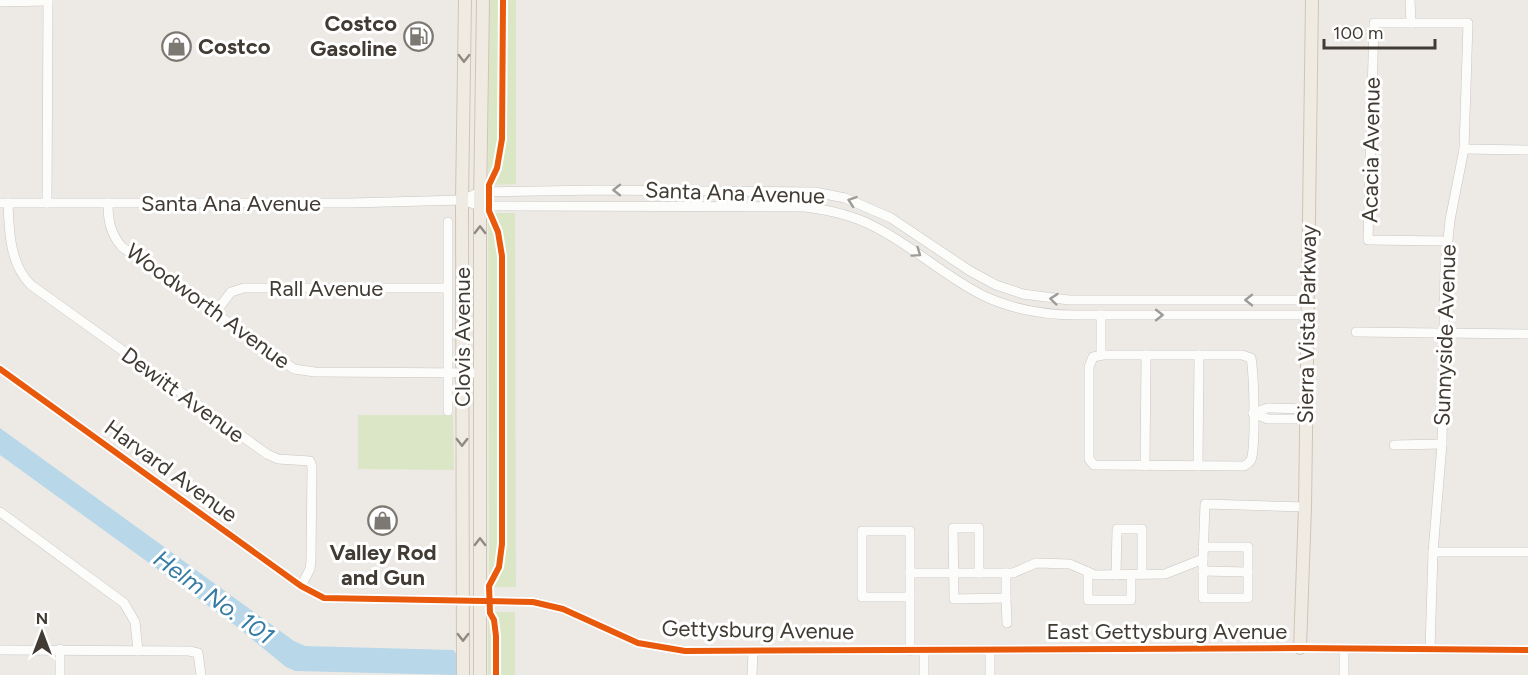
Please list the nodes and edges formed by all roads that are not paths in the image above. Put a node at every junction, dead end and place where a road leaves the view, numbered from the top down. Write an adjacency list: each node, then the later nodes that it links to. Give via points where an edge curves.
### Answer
1 (48, 0): 6 (street); 13 (street)
2 (465, 0): 11 (main road, Clovis Avenue, one-way to 11)
3 (483, 0): 10 (main road, Clovis Avenue)
4 (1312, 0): 19 (main road, Sierra Vista Parkway)
5 (1410, 0): 7 (street)
6 (0, 2)
7 (1411, 23): 8 (street, Sunnyside Avenue, via 1468,23); 17 (street, Acacia Avenue, via 1374,23 1368,240)
8 (1464, 149): 9 (street); 17 (street, Sunnyside Avenue)
9 (1528, 150)
10 (480, 192): 11 (street, Santa Ana Avenue); 15 (main road, Clovis Avenue); 19 (street, Santa Ana Avenue, one-way to 10, via 1069,300 1023,294 970,271 883,214 845,198 815,192)
11 (462, 200): 14 (street, Santa Ana Avenue); 15 (street, Santa Ana Avenue); 31 (main road, Clovis Avenue)
12 (4, 203): 13 (street, Santa Ana Avenue); 56 (street, Dewitt Avenue, via 17,268 31,285 267,454 278,459 310,461 311,560)
13 (47, 203): 14 (street, Santa Ana Avenue)
14 (108, 203): 20 (street, Woodworth Avenue, via 110,225 122,247)
15 (480, 206): 21 (street, Santa Ana Avenue, one-way to 21, via 785,205 825,210 875,227 961,284 1000,303 1050,315); 32 (main road, Clovis Avenue, one-way to 15)
16 (448, 222): 18 (street)
17 (1447, 241): 24 (street, Sunnyside Avenue)
18 (447, 288): 20 (street, Rall Avenue, via 244,288 231,292); 30 (street)
19 (1308, 300): 22 (main road, Sierra Vista Parkway)
20 (215, 313): 30 (street, Woodworth Avenue, via 285,364 303,372)
21 (1101, 315): 22 (street, Santa Ana Avenue, one-way to 22); 26 (street)
22 (1308, 315): 35 (main road, Sierra Vista Parkway)
23 (1356, 332): 24 (street)
24 (1444, 332): 25 (street); 36 (street, Sunnyside Avenue)
25 (1528, 334)
26 (1101, 355): 27 (street); 38 (street, via 1093,357 1089,367 1089,459 1094,465)
27 (1146, 355): 28 (street); 38 (street)
28 (1199, 355): 34 (street, via 1251,358); 39 (street)
29 (0, 369): 56 (street, Harvard Avenue)
30 (448, 373): 31 (street); 33 (street)
31 (462, 373): 32 (street); 60 (main road, Clovis Avenue, one-way to 60)
32 (480, 373): 61 (main road, Clovis Avenue, one-way to 32)
33 (448, 411)
34 (1253, 413): 35 (street, via 1268,408); 39 (street, via 1250,461 1244,466)
35 (1306, 414): 40 (main road, Sierra Vista Parkway)
36 (1442, 444): 37 (street); 43 (street, Sunnyside Avenue)
37 (1394, 445)
38 (1145, 466): 39 (street)
39 (1198, 466)
40 (1305, 507): 42 (street, via 1205,504); 63 (main road, Sierra Vista Parkway)
41 (0, 512): 70 (street, via 124,603 135,622)
42 (1203, 547): 45 (street); 48 (street, via 1248,547)
43 (1433, 552): 44 (street); 66 (street, Sunnyside Avenue)
44 (1528, 552)
45 (1203, 559): 46 (street); 55 (street, via 1165,574)
46 (1203, 571): 48 (street); 48 (street, via 1203,598 1248,598)
47 (1088, 572): 52 (street, via 1070,564 1036,563); 53 (street); 54 (street, via 1088,600 1131,600)
48 (1248, 572)
49 (910, 573): 50 (street); 57 (street); 57 (street, via 910,531 862,531 862,597)
50 (954, 573): 51 (street); 51 (street, via 953,528 979,528); 59 (street, via 954,599)
51 (979, 573): 52 (street)
52 (1006, 573): 59 (street)
53 (1116, 574): 54 (street); 55 (street, via 1117,529 1142,529)
54 (1131, 574): 55 (street)
55 (1142, 574)
56 (301, 586): 58 (street, Harvard Avenue)
57 (910, 597): 72 (street)
58 (324, 598): 60 (street, Gettysburg Avenue)
59 (1006, 598): 62 (street)
60 (463, 600): 61 (street, Gettysburg Avenue); 76 (main road, Clovis Avenue, one-way to 76)
61 (480, 600): 71 (street, Gettysburg Avenue, via 547,605 651,646 685,651); 77 (main road, Clovis Avenue)
62 (1007, 623)
63 (1300, 648): 64 (street, East Gettysburg Avenue); 68 (street, East Gettysburg Avenue)
64 (1344, 648): 66 (street); 81 (street)
65 (60, 649): 67 (street); 70 (street); 74 (street)
66 (1430, 649): 69 (street)
67 (0, 650)
68 (990, 650): 73 (street, Gettysburg Avenue); 80 (street)
69 (1528, 650)
70 (138, 651): 75 (street, via 198,653)
71 (753, 651): 72 (street, Gettysburg Avenue); 78 (street)
72 (910, 651): 73 (street, Gettysburg Avenue)
73 (924, 651): 79 (street)
74 (60, 675)
75 (201, 675)
76 (463, 675)
77 (480, 675)
78 (752, 675)
79 (924, 675)
80 (990, 675)
81 (1344, 675)

